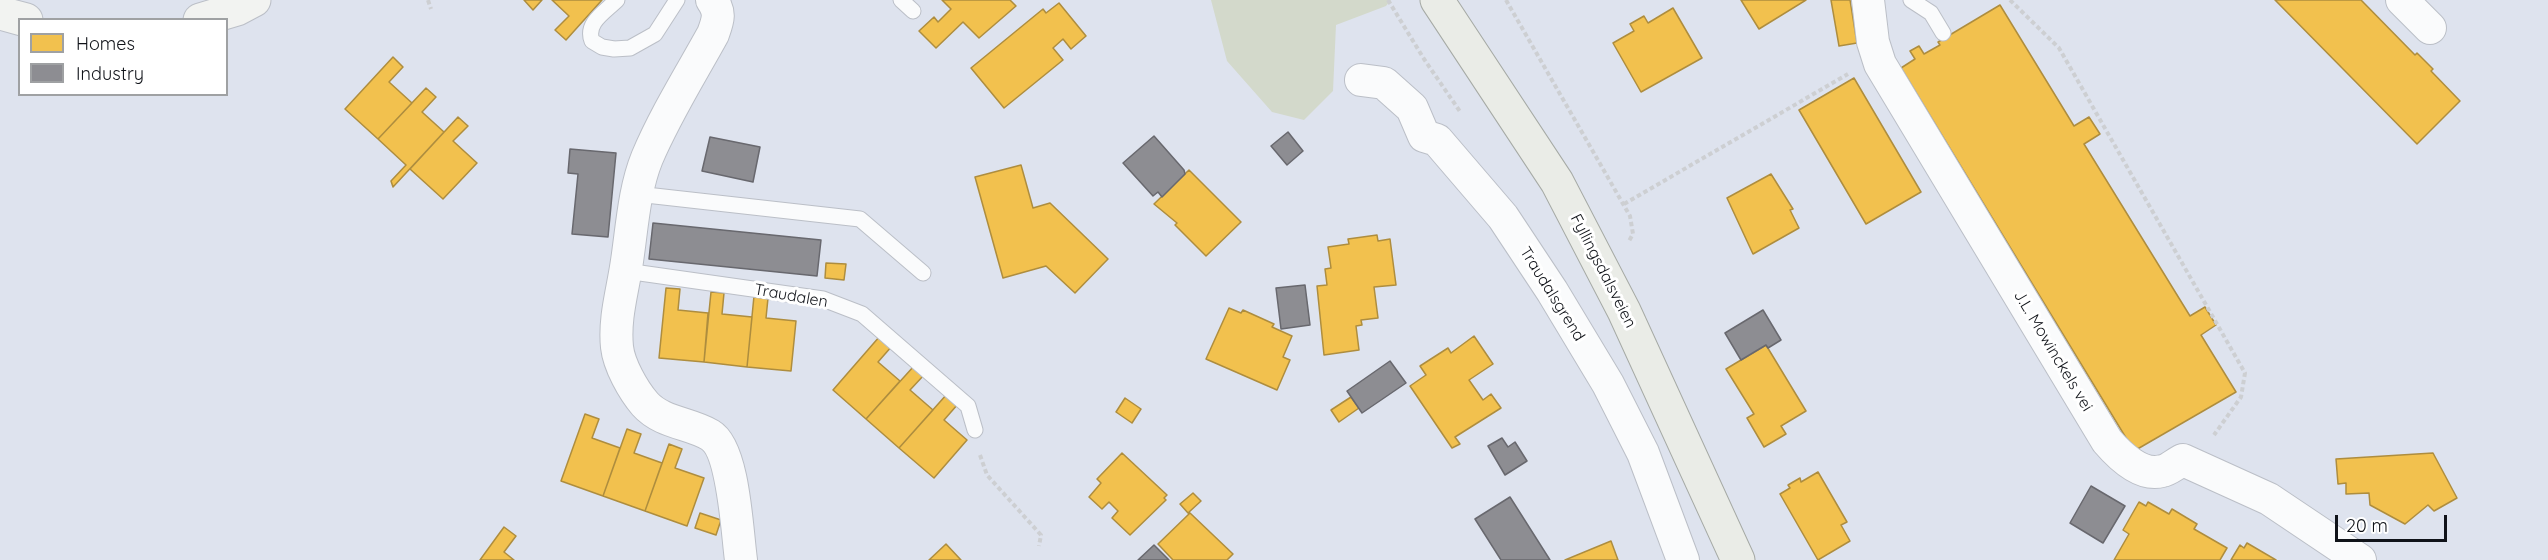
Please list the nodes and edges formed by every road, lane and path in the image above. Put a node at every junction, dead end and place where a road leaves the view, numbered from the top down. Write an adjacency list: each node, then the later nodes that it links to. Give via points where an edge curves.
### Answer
1 (254, 0): 17 (main road)
2 (428, 0): 13 (path)
3 (617, 0): 4 (lane, via 590,26 592,41 602,47 630,48 655,34)
4 (676, 0)
5 (712, 0): 22 (street, via 719,19 646,160)
6 (901, 0): 14 (lane)
7 (1437, 0): 24 (main road, Fyllingsdalsveien, via 1557,182)
8 (1506, 0): 23 (path)
9 (1868, 0): 20 (street, J.L. Mowinckels vei)
10 (1911, 0): 19 (lane, via 1931,13)
11 (2010, 0): 28 (path, via 2059,48 2245,373 2241,397 2214,434)
12 (2402, 0): 18 (street)
13 (431, 9)
14 (913, 11)
15 (0, 13): 16 (main road)
16 (19, 18)
17 (208, 18)
18 (2430, 28)
19 (1943, 33)
20 (1877, 57): 23 (path); 28 (street, J.L. Mowinckels vei, via 2107,441 2138,468 2161,472)
21 (1361, 80): 31 (street, Traudalsgrend, via 1384,83 1412,108 1424,136 1437,140 1520,242 1608,384 1643,453)
22 (637, 194): 25 (street); 26 (lane, via 860,219)
23 (1623, 204): 24 (path, via 1633,234 1625,247)
24 (1599, 262): 32 (main road, Fyllingsdalsveien)
25 (626, 271): 27 (lane, Traudalen, via 823,299 861,314 968,406); 30 (street, via 618,303 617,348 629,379 646,404 664,417 711,435 723,447)
26 (923, 273)
27 (975, 430): 29 (path, via 987,475 1041,535)
28 (2183, 460): 33 (street, via 2269,499)
29 (1039, 546)
30 (741, 560)
31 (1683, 560)
32 (1738, 560)
33 (2360, 560)

